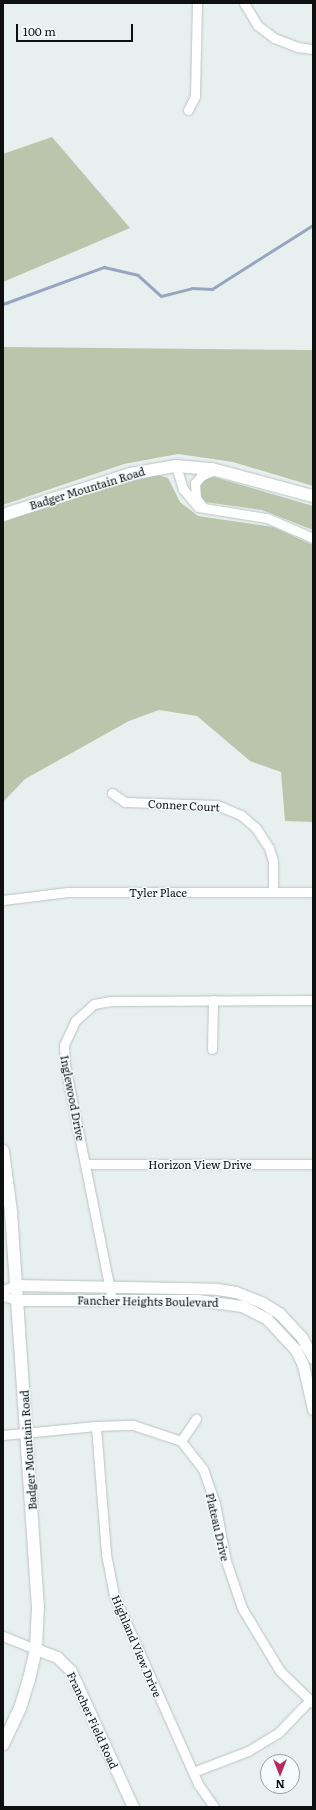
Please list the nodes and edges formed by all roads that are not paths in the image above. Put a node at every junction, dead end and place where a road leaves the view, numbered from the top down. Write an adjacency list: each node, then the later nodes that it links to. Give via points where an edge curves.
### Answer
1 (197, 3): 4 (street, via 195,96)
2 (244, 3): 3 (street, via 257,25 274,38 298,47)
3 (313, 49)
4 (188, 110)
5 (176, 466): 6 (main road, Badger Mountain Road); 8 (street, via 183,488 192,502 198,507); 9 (main road, Badger Mountain Road, via 130,474)
6 (214, 470): 7 (main road, Badger Mountain Road); 8 (street, via 201,476 194,488 199,503)
7 (313, 496)
8 (217, 511): 10 (street, via 267,518)
9 (3, 515)
10 (313, 538)
11 (112, 794): 12 (street, Conner Court, via 125,802 217,805 241,815 256,828 269,848 273,860)
12 (273, 892): 13 (street, Tyler Place); 14 (street, Tyler Place, via 54,892)
13 (313, 892)
14 (3, 900)
15 (213, 1000): 16 (street, Inglewood Drive); 17 (street); 19 (street, Inglewood Drive, via 103,1002 83,1012 75,1021 66,1036 63,1054)
16 (313, 1000)
17 (212, 1049)
18 (3, 1151): 21 (main road, Badger Mountain Road)
19 (86, 1164): 20 (street, Horizon View Drive); 22 (street, Inglewood Drive)
20 (313, 1164)
21 (16, 1285): 22 (street, Fancher Heights Boulevard); 23 (street); 25 (main road, Badger Mountain Road)
22 (110, 1287): 26 (street, Inglewood Drive); 27 (street, Fancher Heights Boulevard, via 217,1289 251,1297 279,1313 291,1324)
23 (3, 1290)
24 (3, 1296): 25 (street)
25 (17, 1300): 26 (street, Fancher Heights Boulevard); 31 (main road, Badger Mountain Road)
26 (112, 1300): 28 (street, Fancher Heights Boulevard, via 217,1301 257,1312 278,1328 296,1350 303,1365)
27 (313, 1358)
28 (313, 1409)
29 (196, 1419): 33 (street)
30 (96, 1426): 31 (street); 33 (street, via 133,1425); 38 (street, Highland View Drive, via 106,1554 114,1595)
31 (26, 1432): 32 (street); 35 (main road, Badger Mountain Road, via 36,1555)
32 (3, 1435)
33 (181, 1441): 36 (street, Plateau Drive, via 203,1469 215,1503 226,1561 242,1608 280,1671)
34 (3, 1636): 35 (street)
35 (36, 1649): 37 (main road, Badger Mountain Road, via 20,1708); 39 (street, Francher Field Road, via 62,1660 71,1671)
36 (312, 1702): 38 (street, via 282,1729 248,1751)
37 (3, 1744)
38 (193, 1772): 40 (street, Highland View Drive)
39 (133, 1807)
40 (214, 1807)

